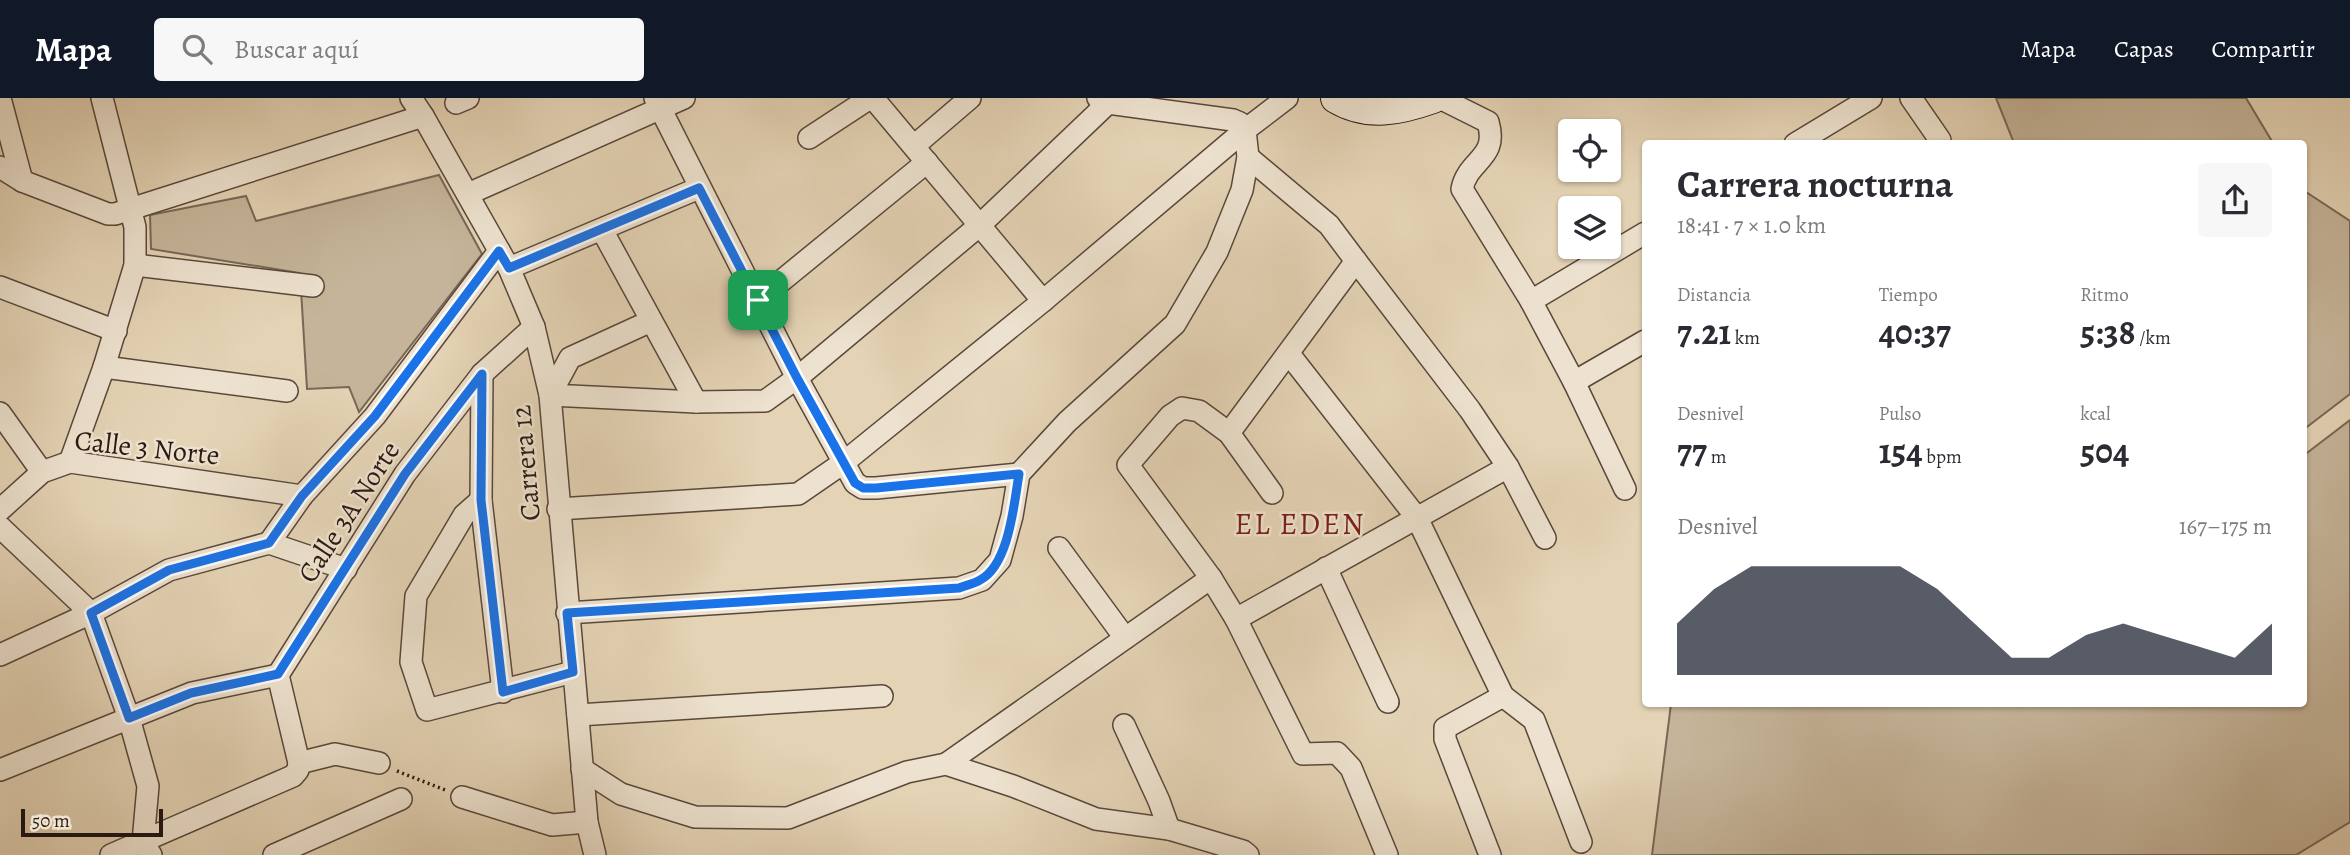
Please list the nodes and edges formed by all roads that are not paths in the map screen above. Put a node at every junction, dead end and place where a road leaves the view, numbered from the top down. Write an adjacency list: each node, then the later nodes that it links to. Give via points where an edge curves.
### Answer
1 (0, 98): 23 (street)
2 (102, 98): 26 (street)
3 (411, 98): 15 (street, Carrera 12)
4 (684, 98): 14 (street)
5 (872, 98): 17 (street); 20 (street)
6 (970, 98): 20 (street)
7 (1287, 98): 16 (street)
8 (1336, 98): 9 (street, via 1349,106 1376,111 1406,108)
9 (1433, 98)
10 (1440, 98): 37 (street, via 1488,122 1490,147 1465,175 1462,189)
11 (1871, 98): 18 (street)
12 (1911, 98): 19 (street)
13 (1103, 101): 16 (street, via 1233,120); 27 (street)
14 (657, 104): 24 (street); 25 (street)
15 (423, 116): 25 (street, Carrera 12); 26 (street)
16 (1245, 130): 21 (street); 36 (street)
17 (809, 138)
18 (1802, 140)
19 (1937, 140)
20 (920, 154): 27 (street); 35 (street)
21 (1248, 157): 31 (street, via 1329,225); 56 (street, via 1242,190 1217,252 1175,324 1067,422)
22 (0, 167): 23 (street)
23 (22, 181): 26 (street, via 108,214)
24 (699, 188): 28 (street); 35 (street)
25 (468, 194): 30 (street, Carrera 12)
26 (132, 209): 32 (street)
27 (979, 225): 36 (street); 45 (street)
28 (602, 230): 30 (street); 38 (street)
29 (1642, 235): 37 (street)
30 (504, 259): 39 (street, Carrera 12); 59 (street, via 375,416)
31 (1356, 261): 42 (street); 54 (street)
32 (135, 265): 33 (street); 40 (street)
33 (313, 286)
34 (0, 287): 40 (street)
35 (758, 300): 45 (street)
36 (1044, 301): 53 (street)
37 (1531, 301): 46 (street)
38 (651, 321): 48 (street, via 570,358); 49 (street)
39 (534, 327): 44 (street, Calle 3A Norte); 48 (street, Carrera 12)
40 (116, 331): 43 (street)
41 (1642, 343): 46 (street)
42 (1289, 354): 51 (street); 63 (street)
43 (104, 367): 47 (street); 52 (street)
44 (482, 374): 60 (street); 69 (street, Calle 3A Norte, via 405,474)
45 (797, 378): 49 (street, via 765,401); 53 (street)
46 (1574, 382): 57 (street)
47 (287, 391)
48 (550, 395): 49 (street); 61 (street, Carrera 12)
49 (696, 402)
50 (0, 413): 55 (street)
51 (1229, 433): 58 (street); 70 (street, via 1199,411 1182,408 1128,465)
52 (70, 462): 55 (street, Calle 3 Norte); 59 (street, Calle 3 Norte)
53 (843, 463): 56 (street, via 863,488); 61 (street, via 798,494)
54 (1508, 467): 63 (street); 65 (street)
55 (42, 472): 62 (street, Calle 3 Norte)
56 (1019, 474): 72 (street, via 1000,560 982,580 959,588)
57 (1625, 489)
58 (1272, 493)
59 (302, 496): 66 (street)
60 (481, 500): 78 (street); 78 (street, via 464,515 416,596 411,662 427,710)
61 (558, 509): 72 (street, Carrera 12)
62 (0, 510)
63 (1417, 518): 68 (street); 80 (street)
64 (0, 527): 71 (street)
65 (1545, 538)
66 (269, 543): 69 (street); 71 (street, via 169,570)
67 (1059, 548): 74 (street)
68 (1326, 568): 73 (street); 81 (street)
69 (346, 569): 77 (street, Calle 3A Norte)
70 (1211, 578): 73 (street); 74 (street)
71 (91, 613): 75 (street); 83 (street)
72 (567, 613): 76 (street, Carrera 12)
73 (1236, 618): 101 (street, via 1303,754 1337,752 1342,757 1351,768)
74 (1125, 638): 87 (street)
75 (0, 655)
76 (573, 672): 78 (street); 82 (street, Carrera 12)
77 (278, 674): 83 (street, via 191,693); 85 (street)
78 (503, 692)
79 (882, 696): 82 (street)
80 (1503, 696): 94 (street, via 1534,720); 102 (street, via 1445,728 1445,739)
81 (1388, 702)
82 (578, 715): 88 (street, Carrera 12)
83 (129, 718): 89 (street); 96 (street, via 148,786)
84 (1124, 725): 93 (street)
85 (299, 763): 86 (street, via 335,754); 96 (street, via 293,776)
86 (379, 763)
87 (946, 764): 88 (street, via 907,772 788,818 695,817 621,794); 93 (street, via 1096,819)
88 (582, 769): 92 (street, Carrera 12)
89 (0, 770)
90 (462, 797): 92 (street, via 552,825)
91 (401, 799): 95 (street)
92 (587, 822): 99 (street, Carrera 12)
93 (1169, 830): 100 (street)
94 (1581, 842)
95 (314, 847): 98 (street)
96 (147, 848): 97 (street)
97 (111, 855)
98 (274, 855)
99 (596, 855)
100 (1248, 855)
101 (1387, 855)
102 (1490, 855)

